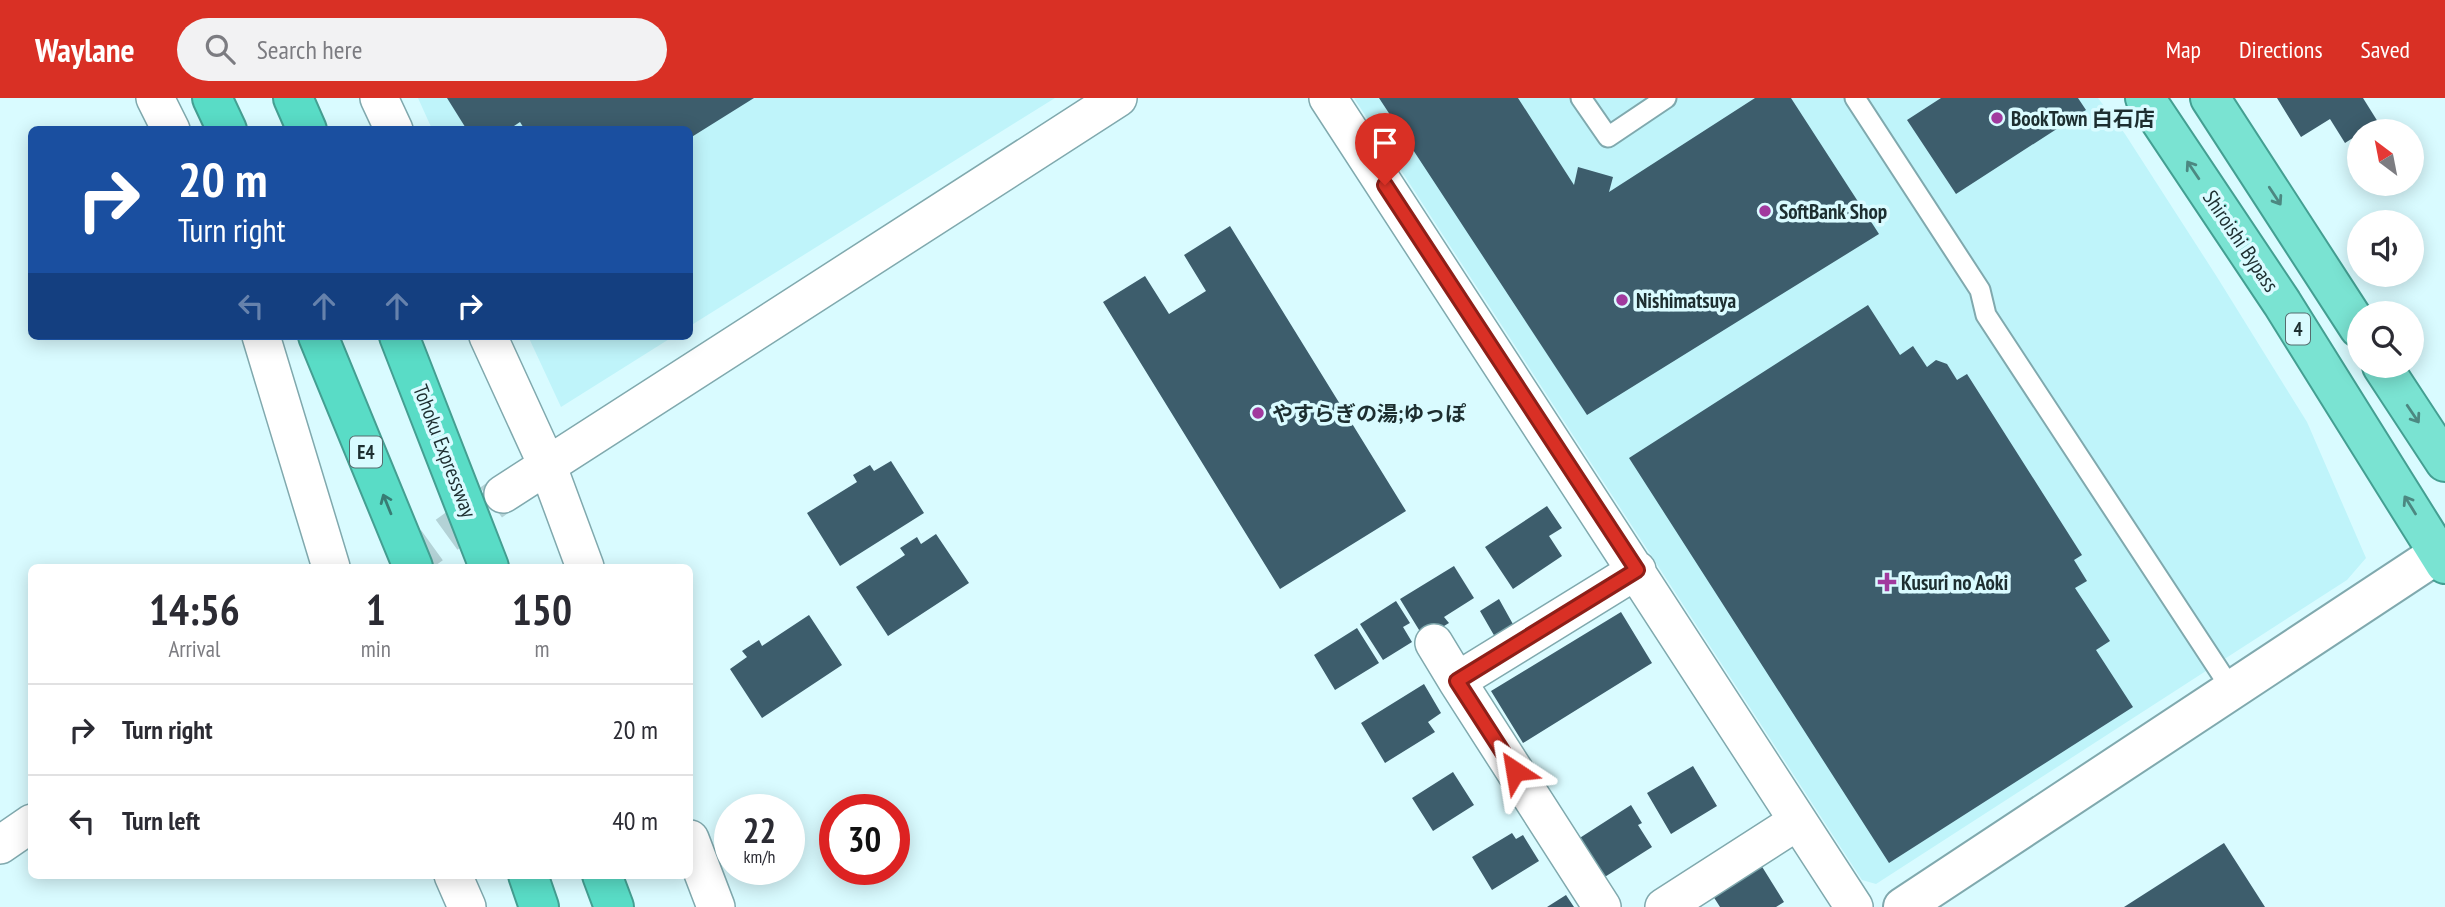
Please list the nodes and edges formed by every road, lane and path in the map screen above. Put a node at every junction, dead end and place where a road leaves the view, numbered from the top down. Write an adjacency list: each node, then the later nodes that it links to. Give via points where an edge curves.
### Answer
1 (155, 98): 12 (street)
2 (212, 98): 13 (highway)
3 (292, 98): 14 (highway)
4 (379, 98): 15 (street)
5 (1118, 98): 23 (street)
6 (1328, 98): 30 (street)
7 (1581, 98): 8 (lane, via 1608,136)
8 (1666, 98)
9 (1855, 98): 33 (lane, via 1980,290 1986,315)
10 (2145, 98): 25 (highway, Shiroishi Bypass / 4, one-way to 10)
11 (2210, 98): 16 (highway, one-way to 16)
12 (169, 126)
13 (224, 126)
14 (305, 126)
15 (392, 126)
16 (2347, 309)
17 (262, 340): 26 (street)
18 (320, 340): 27 (highway, E4, one-way to 18)
19 (401, 340): 28 (highway, Tohoku Expressway)
20 (490, 340): 23 (street)
21 (2390, 378): 22 (highway, one-way to 22)
22 (2445, 462)
23 (548, 467): 24 (street); 29 (street)
24 (503, 494)
25 (2443, 555): 33 (street)
26 (330, 564)
27 (412, 564)
28 (488, 564)
29 (584, 564)
30 (1637, 570): 32 (street); 34 (street)
31 (1434, 643): 32 (street)
32 (1457, 681): 45 (street)
33 (2232, 690): 48 (street)
34 (1798, 821): 46 (street); 47 (street)
35 (28, 826): 36 (street)
36 (0, 845)
37 (693, 847): 44 (street)
38 (455, 879): 41 (street)
39 (529, 879): 42 (highway)
40 (604, 879): 43 (highway)
41 (467, 907)
42 (539, 907)
43 (614, 907)
44 (716, 907)
45 (1602, 907)
46 (1664, 907)
47 (1854, 907)
48 (1903, 907)

